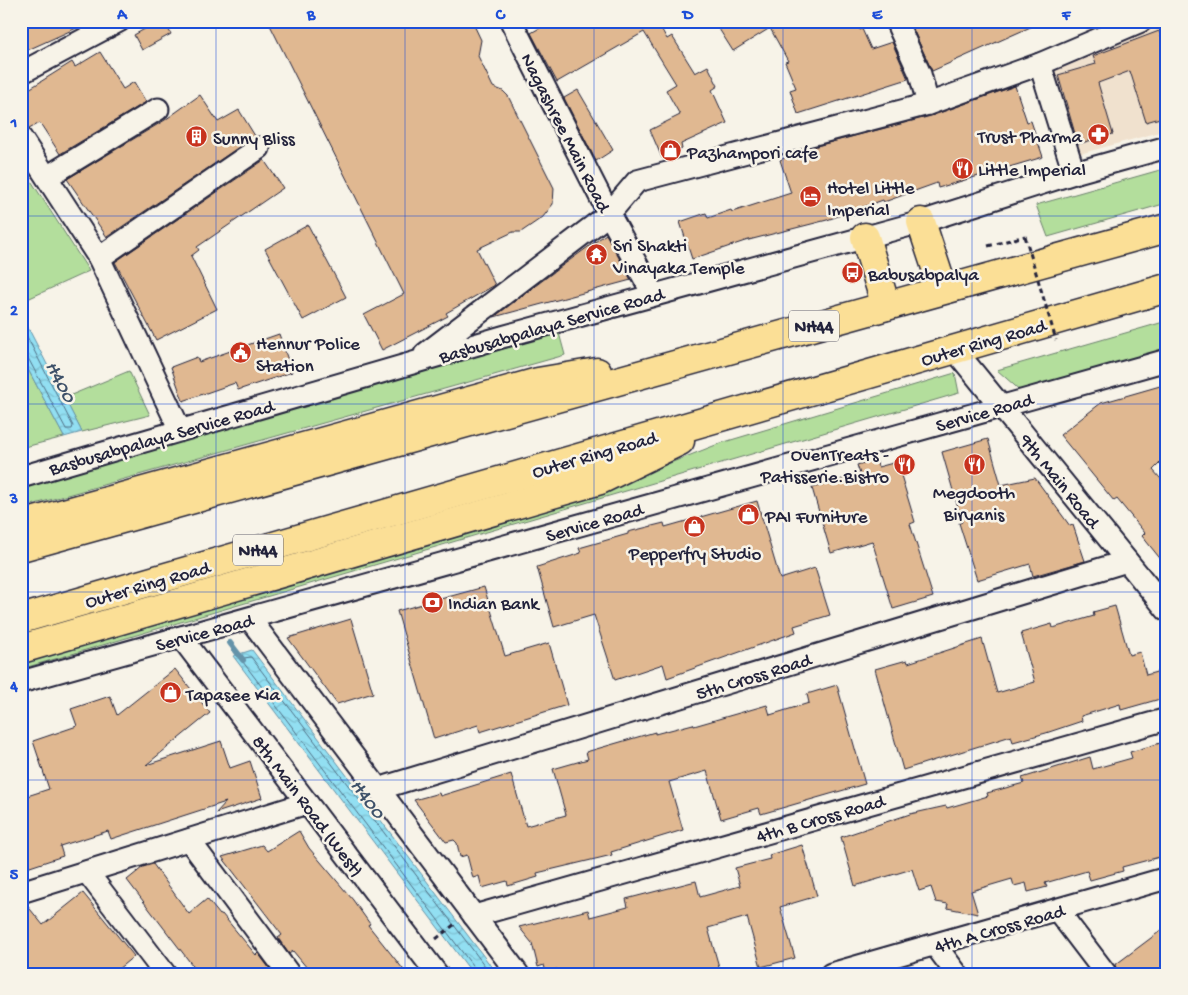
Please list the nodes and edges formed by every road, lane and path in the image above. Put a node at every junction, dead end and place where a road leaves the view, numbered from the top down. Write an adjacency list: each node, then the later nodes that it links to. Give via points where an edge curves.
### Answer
1 (119, 21): 6 (street)
2 (511, 21): 14 (street, Nagashree Main Road)
3 (896, 21): 7 (street, via 920,74)
4 (1141, 21): 5 (street)
5 (1040, 64): 7 (street); 12 (street)
6 (21, 73)
7 (928, 104): 14 (street, via 637,181)
8 (158, 109): 13 (street)
9 (21, 138): 13 (street)
10 (1167, 147): 12 (street, Basbusabpalaya Service Road)
11 (259, 148): 19 (street)
12 (1074, 173): 15 (street, Basbusabpalaya Service Road)
13 (47, 177): 19 (street)
14 (609, 214): 22 (street, Nagashree Main Road); 27 (street)
15 (921, 222): 17 (street, Basbusabpalaya Service Road); 21 (highway)
16 (1167, 228): 21 (highway, NH44)
17 (865, 237): 22 (street, Basbusabpalaya Service Road); 23 (highway)
18 (988, 246): 24 (path, bridge, via 1025,236)
19 (99, 258): 31 (street)
20 (1167, 288): 26 (highway, Outer Ring Road / NH44)
21 (943, 289): 23 (highway, NH44)
22 (653, 294): 27 (street, Basbusabpalaya Service Road)
23 (886, 306): 25 (highway, NH44)
24 (1056, 340)
25 (738, 348): 33 (highway, via 538,382); 34 (highway, NH44)
26 (955, 350): 29 (street, 9th Main Road); 30 (highway, Outer Ring Road / NH44)
27 (415, 362): 31 (street, Basbusabpalaya Service Road)
28 (1165, 364): 29 (street, Service Road)
29 (1001, 405): 35 (street, 9th Main Road); 38 (street, Service Road)
30 (749, 408): 37 (highway, Outer Ring Road / NH44); 40 (highway, via 600,480)
31 (180, 430): 32 (street, Basbusabpalaya Service Road)
32 (21, 477)
33 (21, 525)
34 (21, 547)
35 (1127, 561): 36 (street, 9th Main Road); 43 (street, 5th Cross Road)
36 (1167, 610)
37 (29, 617)
38 (250, 619): 39 (street, Service Road); 43 (street)
39 (181, 637): 41 (street, Service Road); 44 (street, 8th Main Road (West))
40 (21, 649)
41 (21, 682)
42 (1167, 719): 50 (street, 4th B Cross Road)
43 (378, 789): 50 (street)
44 (307, 803): 45 (street); 55 (street, 8th Main Road (West))
45 (189, 840): 46 (street); 54 (street)
46 (87, 872): 48 (street); 53 (street)
47 (1167, 878): 49 (street, 4th A Cross Road)
48 (21, 892)
49 (1058, 911): 52 (street, 4th A Cross Road); 59 (street)
50 (466, 919): 51 (path); 56 (street)
51 (438, 937)
52 (935, 945): 57 (street, 4th A Cross Road); 58 (street)
53 (165, 974)
54 (289, 974)
55 (437, 974)
56 (518, 974)
57 (831, 974)
58 (956, 974)
59 (1106, 974)

